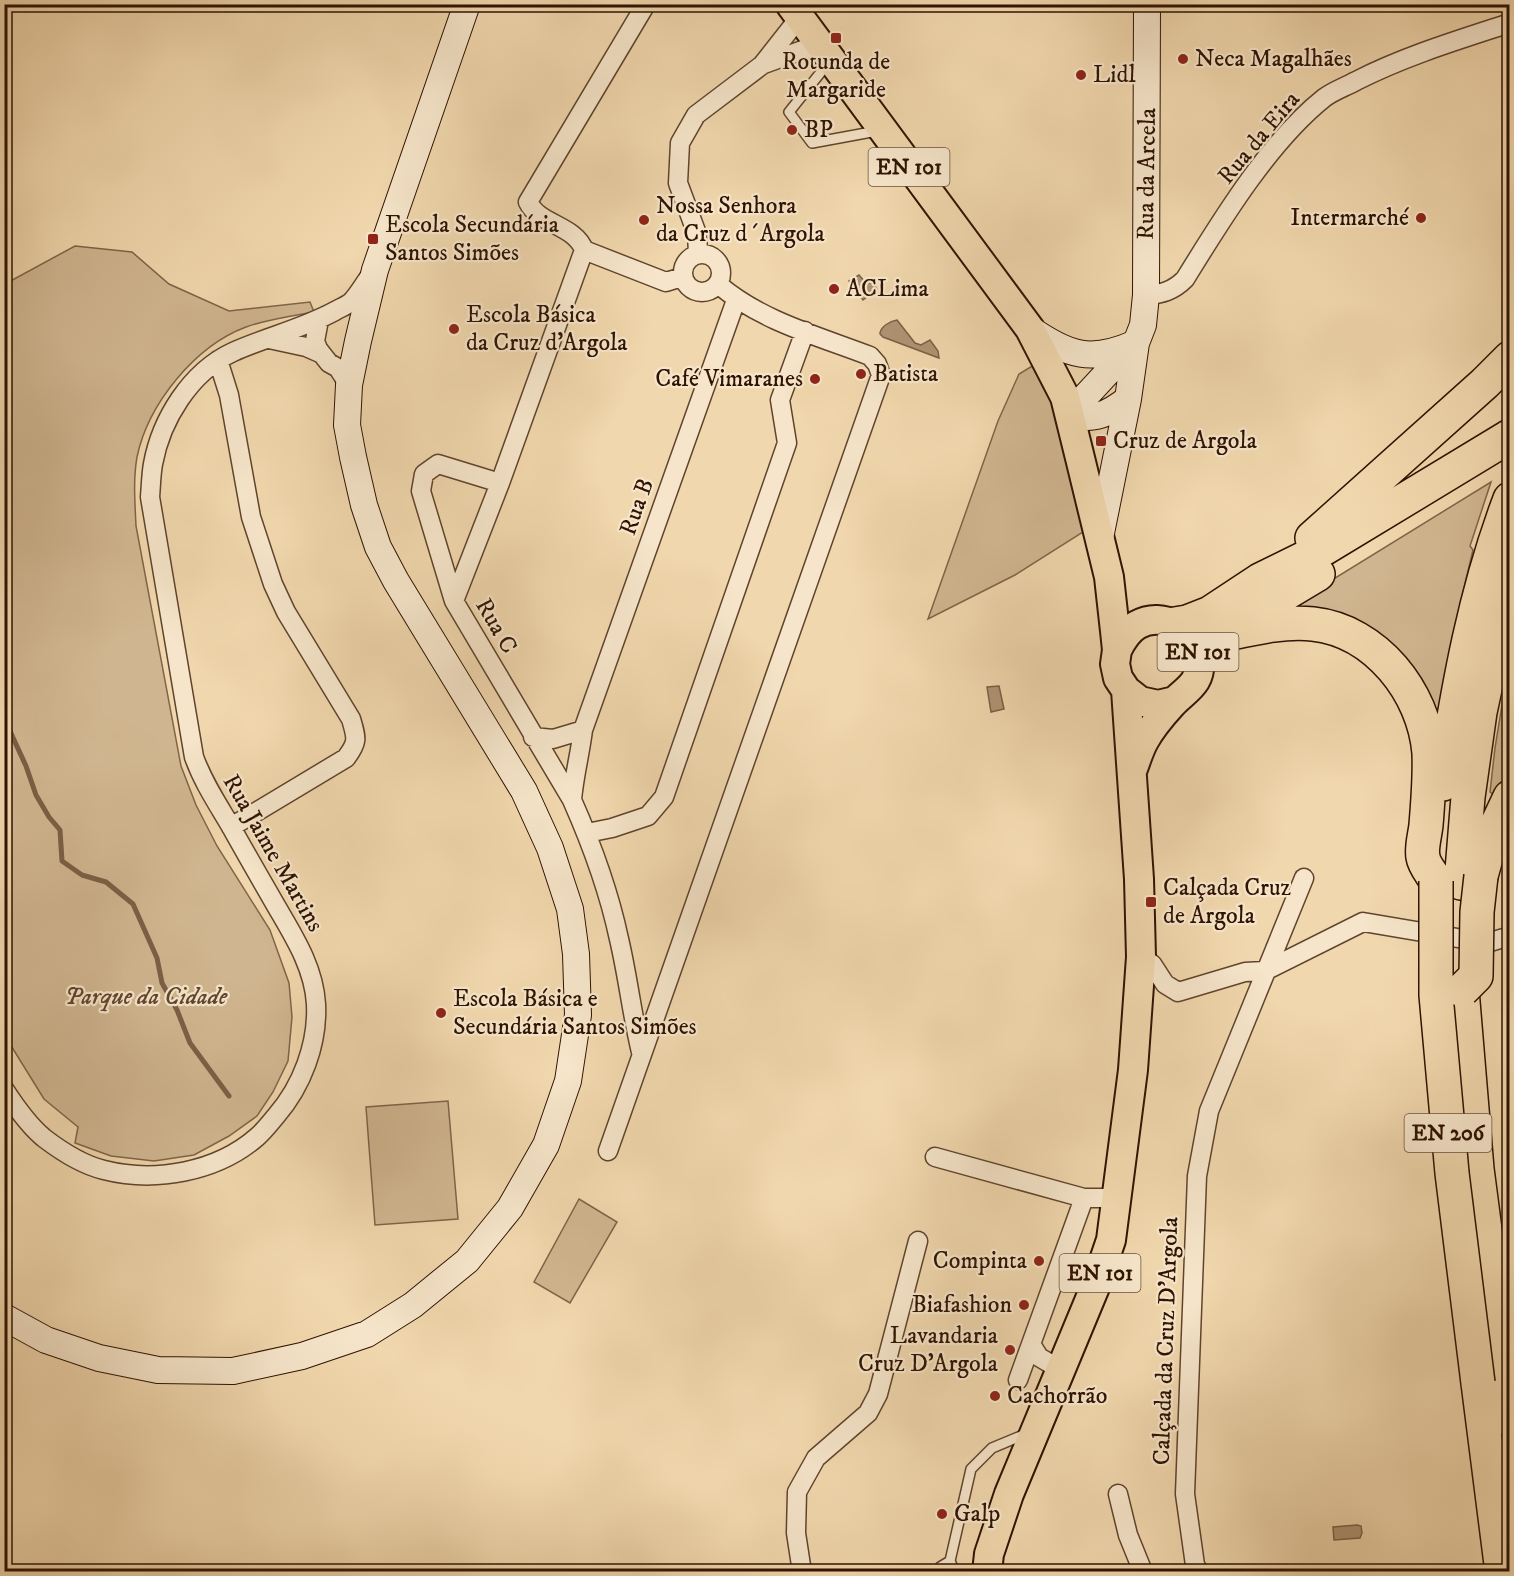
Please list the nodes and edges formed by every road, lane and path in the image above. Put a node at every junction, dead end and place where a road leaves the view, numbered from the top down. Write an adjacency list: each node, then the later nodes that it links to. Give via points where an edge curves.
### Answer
1 (466, 4): 11 (street)
2 (646, 4): 9 (street, via 528,202 532,211 580,240)
3 (1147, 4): 14 (street, Rua da Arcela)
4 (795, 11): 6 (main road, EN 101); 7 (street)
5 (1509, 23): 14 (street, Rua da Eira, via 1382,69 1325,97 1297,122 1263,162 1176,289)
6 (825, 52): 7 (street); 8 (main road, EN 101); 8 (lane, via 789,112 812,143)
7 (762, 65): 10 (street, via 696,115 680,143 678,183 697,234)
8 (882, 130): 19 (main road, EN 101)
9 (584, 250): 12 (street, via 666,282); 31 (street, Rua C)
10 (698, 253): 12 (street, via 685,261); 13 (street, via 714,256 722,269)
11 (375, 270): 16 (street, Rua Jaime Martins, via 351,302); 18 (street)
12 (682, 277): 13 (street, via 690,290 706,293)
13 (719, 285): 15 (street)
14 (1146, 295): 22 (street, Rua da Arcela, via 1143,325)
15 (736, 300): 20 (street); 44 (street, Rua B)
16 (338, 309): 17 (street, Rua Jaime Martins); 18 (street, via 350,314)
17 (319, 320): 21 (street, Rua Jaime Martins); 23 (street, via 315,341)
18 (361, 328): 26 (street)
19 (1030, 329): 22 (street, via 1071,352 1093,355); 28 (main road, EN 101, via 1065,397)
20 (805, 331): 50 (street, via 780,400 787,443 664,797 648,816); 56 (street, via 870,356 878,363 881,375)
21 (268, 339): 23 (street); 25 (street, Rua Jaime Martins)
22 (1136, 343): 27 (street, Rua da Arcela); 28 (street)
23 (322, 354): 26 (street, via 329,363)
24 (1509, 357): 36 (highway, via 1459,407)
25 (218, 360): 49 (street, Rua Jaime Martins, via 192,383 171,414 152,466 150,496 194,757); 49 (street, via 229,395 244,484 261,551 286,612 351,719 355,732 355,745 346,758)
26 (347, 372): 63 (street, via 347,425 352,457 378,547 524,791 550,848 570,909 578,1015 568,1081 546,1144 510,1208 467,1261 413,1305 367,1334 302,1356 234,1371 158,1370 99,1358 46,1340)
27 (1128, 399): 28 (street, via 1092,419); 33 (street, Rua da Arcela)
28 (1070, 417): 33 (main road, EN 101)
29 (1509, 436): 36 (highway, via 1325,548)
30 (1509, 458): 39 (highway, via 1238,622)
31 (500, 483): 37 (street, Rua C); 37 (street, via 438,464 423,474 421,491)
32 (1509, 499): 52 (highway, EN 206, via 1475,610 1455,704 1442,793)
33 (1100, 538): 35 (main road, EN 101)
34 (1509, 573): 52 (highway, EN 206, via 1480,712)
35 (1109, 576): 38 (main road, EN 101, via 1134,606); 40 (main road, EN 101)
36 (1260, 580): 38 (highway, via 1210,613 1187,622)
37 (454, 601): 45 (street, Rua C)
38 (1164, 622): 40 (main road, EN 101, via 1138,625 1125,635); 41 (main road, EN 101, via 1192,638)
39 (1227, 634): 41 (highway); 52 (highway, via 1285,623 1315,624 1372,648 1388,663 1411,692 1423,721 1429,792 1423,857)
40 (1117, 650): 42 (main road, EN 101, via 1118,678)
41 (1200, 661): 43 (main road, EN 101, via 1197,677)
42 (1126, 690): 43 (main road, EN 101, via 1140,701 1158,705); 46 (main road, EN 101)
43 (1175, 701): 46 (main road, EN 101, via 1144,741)
44 (583, 730): 45 (street, via 553,739); 48 (street, Rua B)
45 (532, 737): 48 (street, Rua C)
46 (1130, 776): 54 (main road, EN 101)
47 (1509, 797): 52 (highway, via 1493,833)
48 (572, 800): 50 (street, Rua C)
49 (231, 827): 57 (street, Rua Jaime Martins, via 310,970 316,1004 313,1041 302,1077 284,1107 257,1137 221,1161 177,1174 140,1176 102,1170 72,1157 42,1137)
50 (587, 833): 56 (street, Rua C, via 620,940)
51 (1304, 878): 55 (street, Calçada da Cruz D'Argola)
52 (1459, 880): 67 (highway, EN 206, bridge, via 1477,912 1476,976 1462,990 1477,1169); 77 (highway, EN 206, bridge, via 1436,994 1452,1173)
53 (1509, 936): 55 (street, via 1487,943 1363,922)
54 (1141, 957): 55 (street, via 1152,964 1165,984 1178,992 1245,972); 61 (main road, EN 101, via 1133,1070)
55 (1265, 971): 76 (street, Calçada da Cruz D'Argola, via 1209,1111 1200,1157 1185,1494)
56 (641, 1052): 58 (street)
57 (4, 1089)
58 (608, 1151)
59 (935, 1157): 60 (street)
60 (1084, 1198): 61 (street); 64 (street)
61 (1117, 1198): 65 (main road, EN 101, via 1111,1240)
62 (918, 1241): 71 (street, via 878,1394 868,1413 816,1458 797,1492 796,1533)
63 (4, 1317)
64 (1031, 1344): 65 (street, via 1039,1357); 66 (street)
65 (1061, 1370): 68 (main road, EN 101)
66 (1018, 1380)
67 (1509, 1420)
68 (1036, 1430): 70 (lane, via 992,1448 971,1469); 74 (main road, EN 101, via 1009,1494)
69 (1118, 1494): 75 (street)
70 (950, 1561): 72 (lane); 73 (lane)
71 (802, 1572)
72 (939, 1572)
73 (955, 1572)
74 (987, 1572)
75 (1143, 1572)
76 (1199, 1572)
77 (1502, 1572)

